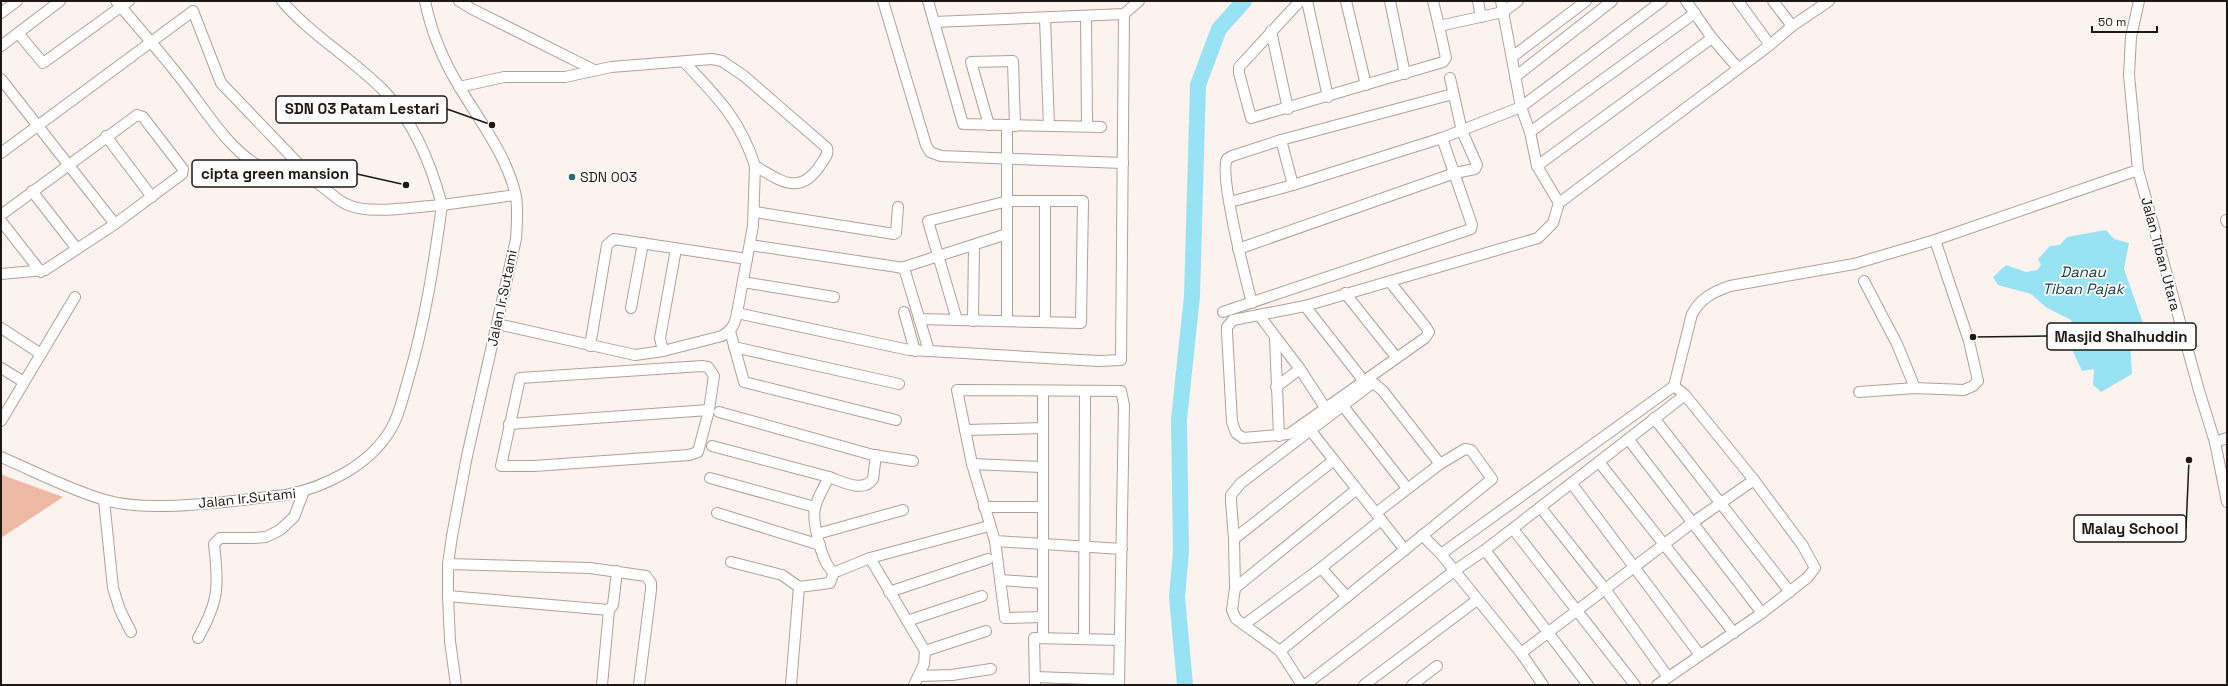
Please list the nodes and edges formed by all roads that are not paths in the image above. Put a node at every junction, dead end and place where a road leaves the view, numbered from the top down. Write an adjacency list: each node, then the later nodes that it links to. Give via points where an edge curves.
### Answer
1 (17, 1): 28 (street)
2 (60, 1): 38 (street)
3 (282, 1): 86 (street, via 310,29 372,80 395,103 425,154)
4 (425, 1): 52 (street, Jalan Ir.Sutami, via 438,45)
5 (459, 1): 46 (street)
6 (882, 1): 70 (street, via 930,152 941,156)
7 (928, 1): 34 (street)
8 (1140, 1): 30 (street)
9 (1300, 1): 37 (street)
10 (1307, 1): 55 (street)
11 (1346, 1): 51 (street)
12 (1390, 1): 47 (street)
13 (1433, 1): 35 (street)
14 (1478, 1): 32 (street)
15 (1501, 1): 27 (street)
16 (1518, 1): 27 (street)
17 (1586, 1): 43 (street)
18 (1612, 1): 48 (street)
19 (1662, 1): 56 (street)
20 (1686, 1): 29 (street)
21 (1738, 1): 41 (street)
22 (1773, 1): 36 (street)
23 (1829, 1): 26 (street)
24 (2139, 1): 75 (street, Jalan Tiban Utara, via 2131,37 2129,75)
25 (122, 3): 38 (street, via 44,63); 40 (street)
26 (1816, 4): 36 (street)
27 (1503, 12): 32 (street); 43 (street)
28 (1, 13)
29 (1695, 13): 39 (street); 65 (street)
30 (1124, 14): 31 (street); 71 (street)
31 (1086, 16): 33 (street); 62 (street)
32 (1481, 17): 35 (street)
33 (1045, 18): 34 (street); 61 (street)
34 (934, 22): 59 (street, via 963,124)
35 (1439, 26): 47 (street, via 1446,58 1444,61)
36 (1792, 26): 41 (street)
37 (1271, 31): 57 (street); 57 (street, via 1245,59 1239,67 1239,73 1251,118)
38 (18, 33): 42 (street)
39 (1712, 38): 45 (street); 74 (street)
40 (151, 42): 58 (street); 77 (street, via 245,157 270,172 305,177); 77 (street, via 193,11 221,83)
41 (1770, 44): 45 (street)
42 (1, 46)
43 (1512, 57): 48 (street)
44 (684, 62): 46 (street); 73 (street, via 728,109 742,133); 73 (street, via 712,59 731,66 760,88 828,150 816,172 808,179 797,183 782,182)
45 (1737, 67): 85 (street)
46 (594, 70): 52 (street, via 566,77 504,77)
47 (1405, 74): 51 (street)
48 (1516, 77): 56 (street)
49 (1450, 78): 54 (street)
50 (1, 79): 53 (street)
51 (1366, 86): 55 (street)
52 (459, 87): 80 (street, Jalan Ir.Sutami, via 498,149)
53 (5, 92): 58 (street)
54 (1453, 94): 64 (street); 68 (street)
55 (1328, 97): 57 (street)
56 (1521, 107): 64 (street); 65 (street)
57 (1288, 109)
58 (37, 125): 69 (street); 72 (street)
59 (990, 125): 60 (street); 60 (street, via 971,62 1013,61)
60 (1011, 126): 61 (street); 70 (street)
61 (1049, 126): 62 (street)
62 (1087, 126): 63 (street)
63 (1101, 127)
64 (1462, 130): 67 (street); 76 (street, via 1477,166 1473,170)
65 (1530, 132): 74 (street)
66 (106, 136): 72 (street); 81 (street); 81 (street, via 134,115 139,115 183,169 183,173)
67 (1442, 138): 76 (street); 78 (street)
68 (1281, 140): 78 (street); 84 (street, via 1227,159 1225,165)
69 (1, 153)
70 (1007, 159): 71 (street); 82 (street)
71 (1123, 163): 131 (street, via 1121,360 1098,361)
72 (68, 164): 79 (street); 91 (street)
73 (755, 166): 88 (street)
74 (1537, 166): 85 (street)
75 (2138, 170): 93 (street); 159 (street, Jalan Tiban Utara)
76 (1455, 173): 99 (street); 111 (street, via 1472,225 1471,229)
77 (315, 182): 86 (street, via 354,208)
78 (1293, 184): 84 (street)
79 (32, 191): 89 (street); 97 (street)
80 (516, 195): 86 (street); 123 (street, Jalan Ir.Sutami, via 516,238)
81 (152, 197): 91 (street)
82 (1008, 201): 83 (street); 92 (street); 100 (street, via 928,221)
83 (1045, 201): 122 (street); 122 (street, via 1083,201 1081,323)
84 (1230, 202): 99 (street)
85 (1559, 203): 107 (street, via 1553,223 1538,238)
86 (442, 205): 175 (street, Jalan Ir.Sutami, via 420,338 398,414 384,439 359,462 331,480)
87 (898, 207): 88 (street, via 894,234)
88 (755, 212): 95 (street)
89 (1, 215)
90 (1, 221): 103 (street)
91 (116, 224): 97 (street)
92 (1007, 234): 96 (street); 121 (street)
93 (1935, 240): 139 (street, via 1854,264 1762,279 1714,291 1704,298 1692,314); 141 (street, via 1969,341 1978,380 1964,390)
94 (643, 244): 98 (street); 113 (street); 127 (street, via 614,239 607,246)
95 (750, 245): 101 (street); 102 (street)
96 (974, 245): 100 (street); 120 (street)
97 (77, 249): 103 (street)
98 (676, 249): 101 (street); 129 (street, via 660,338)
99 (1238, 249): 111 (street)
100 (937, 257): 102 (street); 119 (street)
101 (747, 259): 106 (street)
102 (902, 268): 118 (street)
103 (41, 272): 104 (street)
104 (1, 274)
105 (1864, 281): 141 (street, via 1897,344)
106 (743, 282): 110 (street); 116 (street)
107 (1390, 282): 108 (street); 133 (street, via 1429,332 1425,338)
108 (1345, 293): 112 (street); 133 (street)
109 (75, 297): 132 (street)
110 (834, 297)
111 (1252, 303): 115 (street)
112 (1305, 306): 117 (street); 136 (street)
113 (631, 308)
114 (904, 312): 130 (street)
115 (1223, 312)
116 (737, 313): 125 (street, via 736,322); 130 (street)
117 (1259, 315): 126 (street); 156 (street, via 1238,318 1227,327 1232,422 1236,433 1243,438)
118 (919, 320): 119 (street); 131 (street)
119 (957, 320): 120 (street)
120 (974, 321): 121 (street)
121 (1007, 321): 122 (street)
122 (1045, 322)
123 (497, 324): 127 (street); 204 (street, Jalan Ir.Sutami, via 468,456)
124 (1, 328): 132 (street)
125 (730, 331): 128 (street); 129 (street, via 714,339)
126 (1275, 337): 135 (street); 140 (street)
127 (590, 346): 129 (street, via 634,355)
128 (734, 347): 138 (street); 151 (street, via 741,378 748,384)
129 (662, 351)
130 (915, 351): 131 (street)
131 (929, 351)
132 (41, 354): 137 (street)
133 (1396, 357): 136 (street)
134 (1, 368): 137 (street)
135 (1300, 369): 140 (street); 147 (street)
136 (1363, 380): 147 (street)
137 (24, 382): 149 (street)
138 (899, 384)
139 (1674, 386): 145 (street); 200 (street)
140 (1276, 387): 156 (street)
141 (1915, 388): 144 (street)
142 (1043, 391): 143 (street); 154 (street); 155 (street, via 957,390)
143 (1085, 391): 195 (street); 197 (street, via 1121,391 1124,405)
144 (1859, 392)
145 (1685, 396): 150 (street); 171 (street)
146 (1343, 406): 153 (street); 167 (street, via 1370,385 1377,384); 173 (street)
147 (1326, 409): 153 (street)
148 (714, 411): 152 (street); 152 (street, via 714,376 708,367 702,366 520,378); 152 (street, via 701,446 694,454 534,466 501,466); 161 (street)
149 (3, 414)
150 (1654, 418): 158 (street); 178 (street)
151 (896, 420)
152 (509, 424)
153 (1308, 427): 156 (street); 163 (street); 191 (street, via 1233,491 1231,501)
154 (1043, 428): 155 (street); 168 (street)
155 (965, 430): 166 (street)
156 (1279, 436)
157 (2227, 438): 159 (street)
158 (1629, 440): 165 (street); 186 (street)
159 (2215, 442): 177 (street, Jalan Tiban Utara)
160 (712, 446): 169 (street)
161 (876, 455): 164 (street); 169 (street, via 873,479 865,486 859,487)
162 (1, 457): 176 (street, Jalan Ir.Sutami)
163 (1334, 460): 174 (street); 191 (street)
164 (913, 461)
165 (1599, 462): 172 (street); 196 (street)
166 (972, 464): 168 (street); 180 (street)
167 (1440, 464): 173 (street); 190 (street, via 1468,449 1492,479)
168 (1042, 467): 181 (street)
169 (829, 477): 179 (street)
170 (710, 478): 179 (street)
171 (1754, 480): 178 (street); 216 (street, via 1814,562 1815,568 1812,573)
172 (1572, 484): 182 (street); 205 (street)
173 (1407, 488): 185 (street)
174 (1357, 489): 185 (street); 213 (street)
175 (304, 492): 176 (street, Jalan Ir.Sutami, via 172,505 141,506); 231 (street, via 294,517 280,530 266,537 222,537 215,541 218,586 212,609)
176 (104, 500): 228 (street, via 113,588)
177 (2227, 502)
178 (1720, 503): 186 (street); 216 (street)
179 (815, 507): 189 (street)
180 (984, 507): 181 (street); 187 (street)
181 (1043, 507): 193 (street)
182 (1541, 508): 188 (street); 214 (street)
183 (904, 510): 189 (street)
184 (717, 513): 194 (street)
185 (1378, 516): 198 (street); 206 (street)
186 (1692, 523): 196 (street); 223 (street)
187 (989, 526): 192 (street); 201 (street)
188 (1513, 529): 199 (street); 222 (street)
189 (817, 534): 194 (street)
190 (1422, 535): 198 (street); 200 (street)
191 (1234, 539): 213 (street)
192 (995, 541): 193 (street); 210 (street)
193 (1043, 544): 195 (street); 211 (street)
194 (820, 545): 209 (street, via 827,566)
195 (1085, 546): 197 (street); 233 (street)
196 (1664, 546): 205 (street); 230 (street)
197 (1122, 549): 234 (street)
198 (1405, 550): 219 (street)
199 (1486, 550): 208 (street); 229 (street)
200 (1441, 554): 208 (street)
201 (870, 558): 209 (street); 215 (street)
202 (988, 559): 215 (street)
203 (731, 562): 212 (street, via 782,575)
204 (448, 564): 207 (street, via 569,567); 217 (street, Jalan Ir.Sutami)
205 (1635, 566): 214 (street); 238 (street)
206 (1321, 568): 219 (street); 226 (street)
207 (616, 571): 221 (street, via 613,605); 248 (street, via 646,576 651,583)
208 (1454, 571): 220 (street); 251 (street)
209 (834, 572): 212 (street, via 830,583)
210 (1000, 580): 211 (street); 224 (street, via 1005,618)
211 (1043, 583): 224 (street)
212 (799, 587): 249 (street)
213 (1235, 588): 226 (street, via 1233,614)
214 (1605, 589): 222 (street); 241 (street)
215 (889, 592): 225 (street)
216 (1790, 592): 223 (street)
217 (448, 596): 221 (street); 246 (street, Jalan Ir.Sutami, via 450,641)
218 (982, 596): 225 (street)
219 (1348, 597): 236 (street)
220 (1478, 600): 237 (street); 252 (street)
221 (609, 610): 247 (street)
222 (1577, 611): 229 (street); 256 (street)
223 (1762, 613): 230 (street)
224 (1043, 617): 232 (street)
225 (906, 620): 235 (street)
226 (1245, 624): 236 (street)
227 (986, 631): 235 (street)
228 (131, 632)
229 (1547, 632): 237 (street); 255 (street)
230 (1734, 633): 238 (street)
231 (198, 638)
232 (1043, 638): 233 (street); 244 (street, via 1034,638)
233 (1084, 639): 234 (street)
234 (1120, 640): 245 (street)
235 (925, 650): 243 (street, via 924,664)
236 (1280, 651): 250 (street)
237 (1521, 653): 254 (street)
238 (1700, 655): 241 (street)
239 (1436, 666): 253 (street)
240 (991, 669): 242 (street)
241 (1668, 677): 257 (street)
242 (951, 680): 243 (street)
243 (916, 681)
244 (1035, 681): 245 (street)
245 (1119, 682)
246 (456, 685)
247 (602, 685)
248 (639, 685)
249 (791, 685)
250 (1302, 685)
251 (1305, 685)
252 (1364, 685)
253 (1412, 685)
254 (1543, 685)
255 (1588, 685)
256 (1635, 685)
257 (1657, 685)

